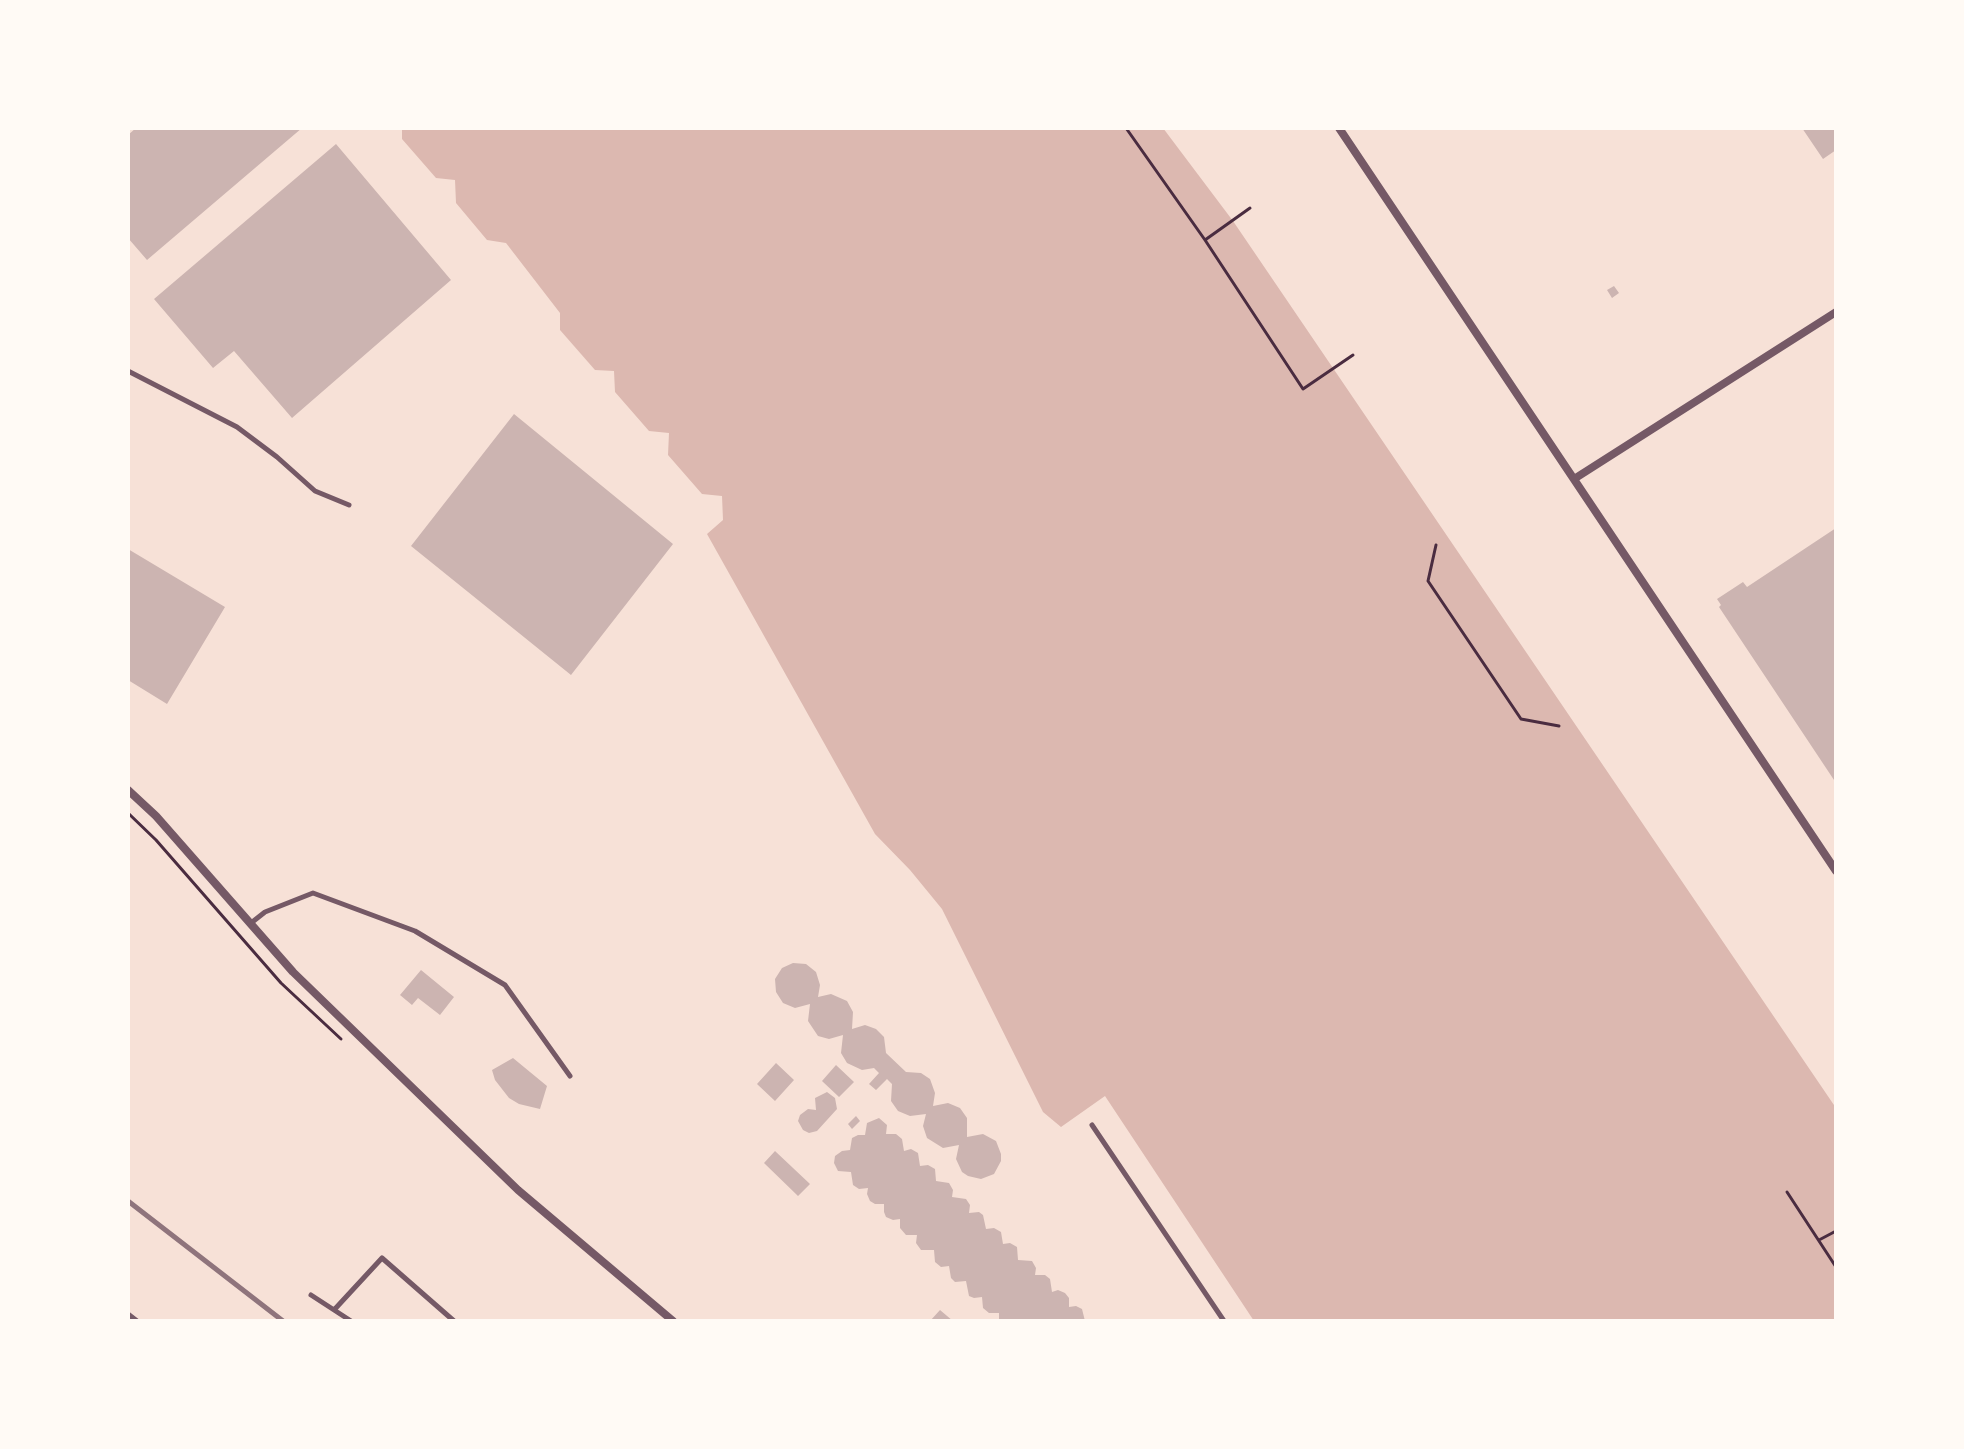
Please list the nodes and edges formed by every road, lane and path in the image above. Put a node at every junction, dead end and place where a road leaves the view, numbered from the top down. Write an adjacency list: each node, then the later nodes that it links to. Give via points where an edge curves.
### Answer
1 (1126, 128): 4 (path)
2 (1339, 128): 8 (street)
3 (1250, 208): 4 (path)
4 (1205, 240): 6 (path, via 1303,389)
5 (1836, 312): 8 (street)
6 (1353, 355)
7 (128, 371): 9 (lane, via 237,427 315,491)
8 (1574, 479): 13 (street)
9 (349, 505)
10 (1436, 545): 11 (path, via 1428,581 1521,719)
11 (1559, 726)
12 (128, 790): 14 (street)
13 (1836, 871)
14 (251, 924): 15 (lane, via 265,912 313,893 415,931 505,985); 27 (street, via 293,972 518,1190)
15 (570, 1076)
16 (1092, 1125): 28 (lane)
17 (1787, 1192): 19 (path)
18 (1836, 1231): 19 (path)
19 (1819, 1240): 20 (path)
20 (1836, 1267)
21 (311, 1295): 22 (lane)
22 (334, 1310): 25 (lane); 26 (lane, via 382,1258)
23 (128, 1314): 24 (lane)
24 (137, 1321)
25 (351, 1321)
26 (454, 1321)
27 (673, 1321)
28 (1224, 1321)

